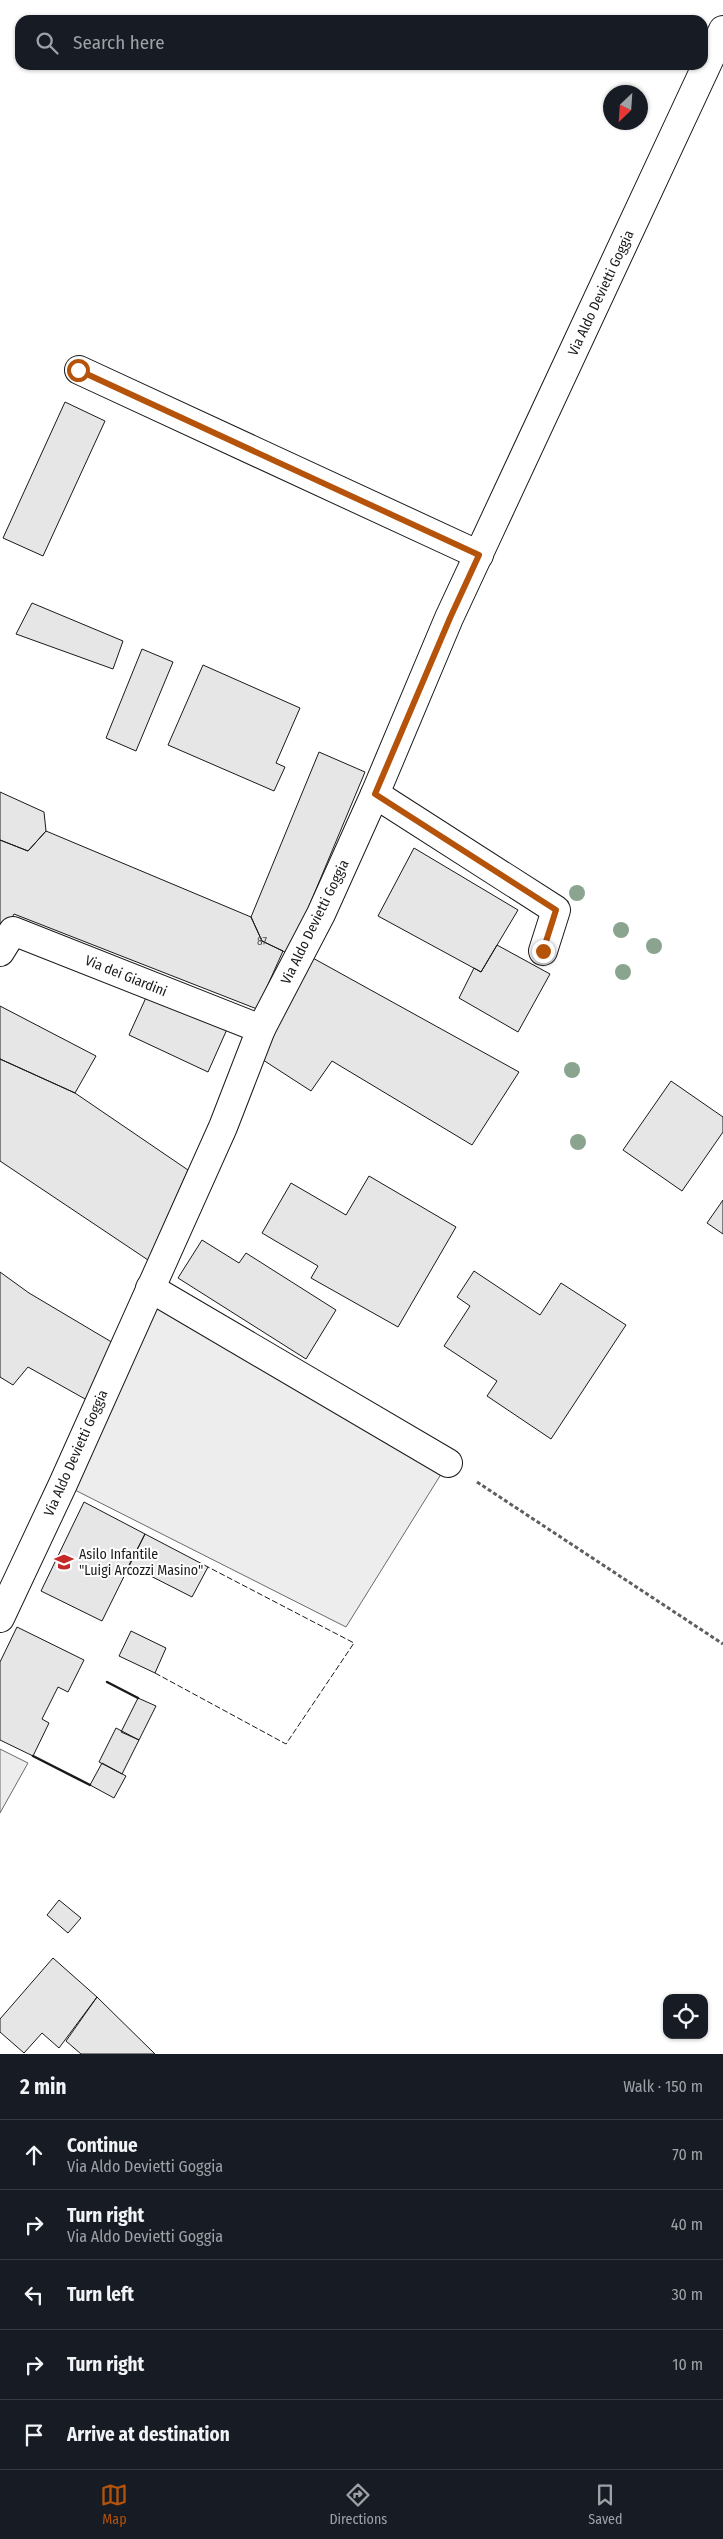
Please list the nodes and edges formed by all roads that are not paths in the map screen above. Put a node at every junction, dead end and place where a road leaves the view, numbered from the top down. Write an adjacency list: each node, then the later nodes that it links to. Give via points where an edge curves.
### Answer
1 (723, 30): 2 (street, Via Aldo Devietti Goggia)
2 (708, 62)
3 (704, 70): 5 (street, Via Aldo Devietti Goggia)
4 (78, 370): 5 (street)
5 (479, 555): 6 (street, Via Aldo Devietti Goggia)
6 (375, 794): 7 (street, via 556,910); 9 (street, Via Aldo Devietti Goggia, via 321,914)
7 (543, 951)
8 (0, 952): 9 (street, Via dei Giardini, via 13,931)
9 (262, 1029): 10 (street, Via Aldo Devietti Goggia, via 223,1127)
10 (150, 1288): 11 (street); 12 (street, Via Aldo Devietti Goggia, via 64,1484)
11 (448, 1463)
12 (0, 1618)

